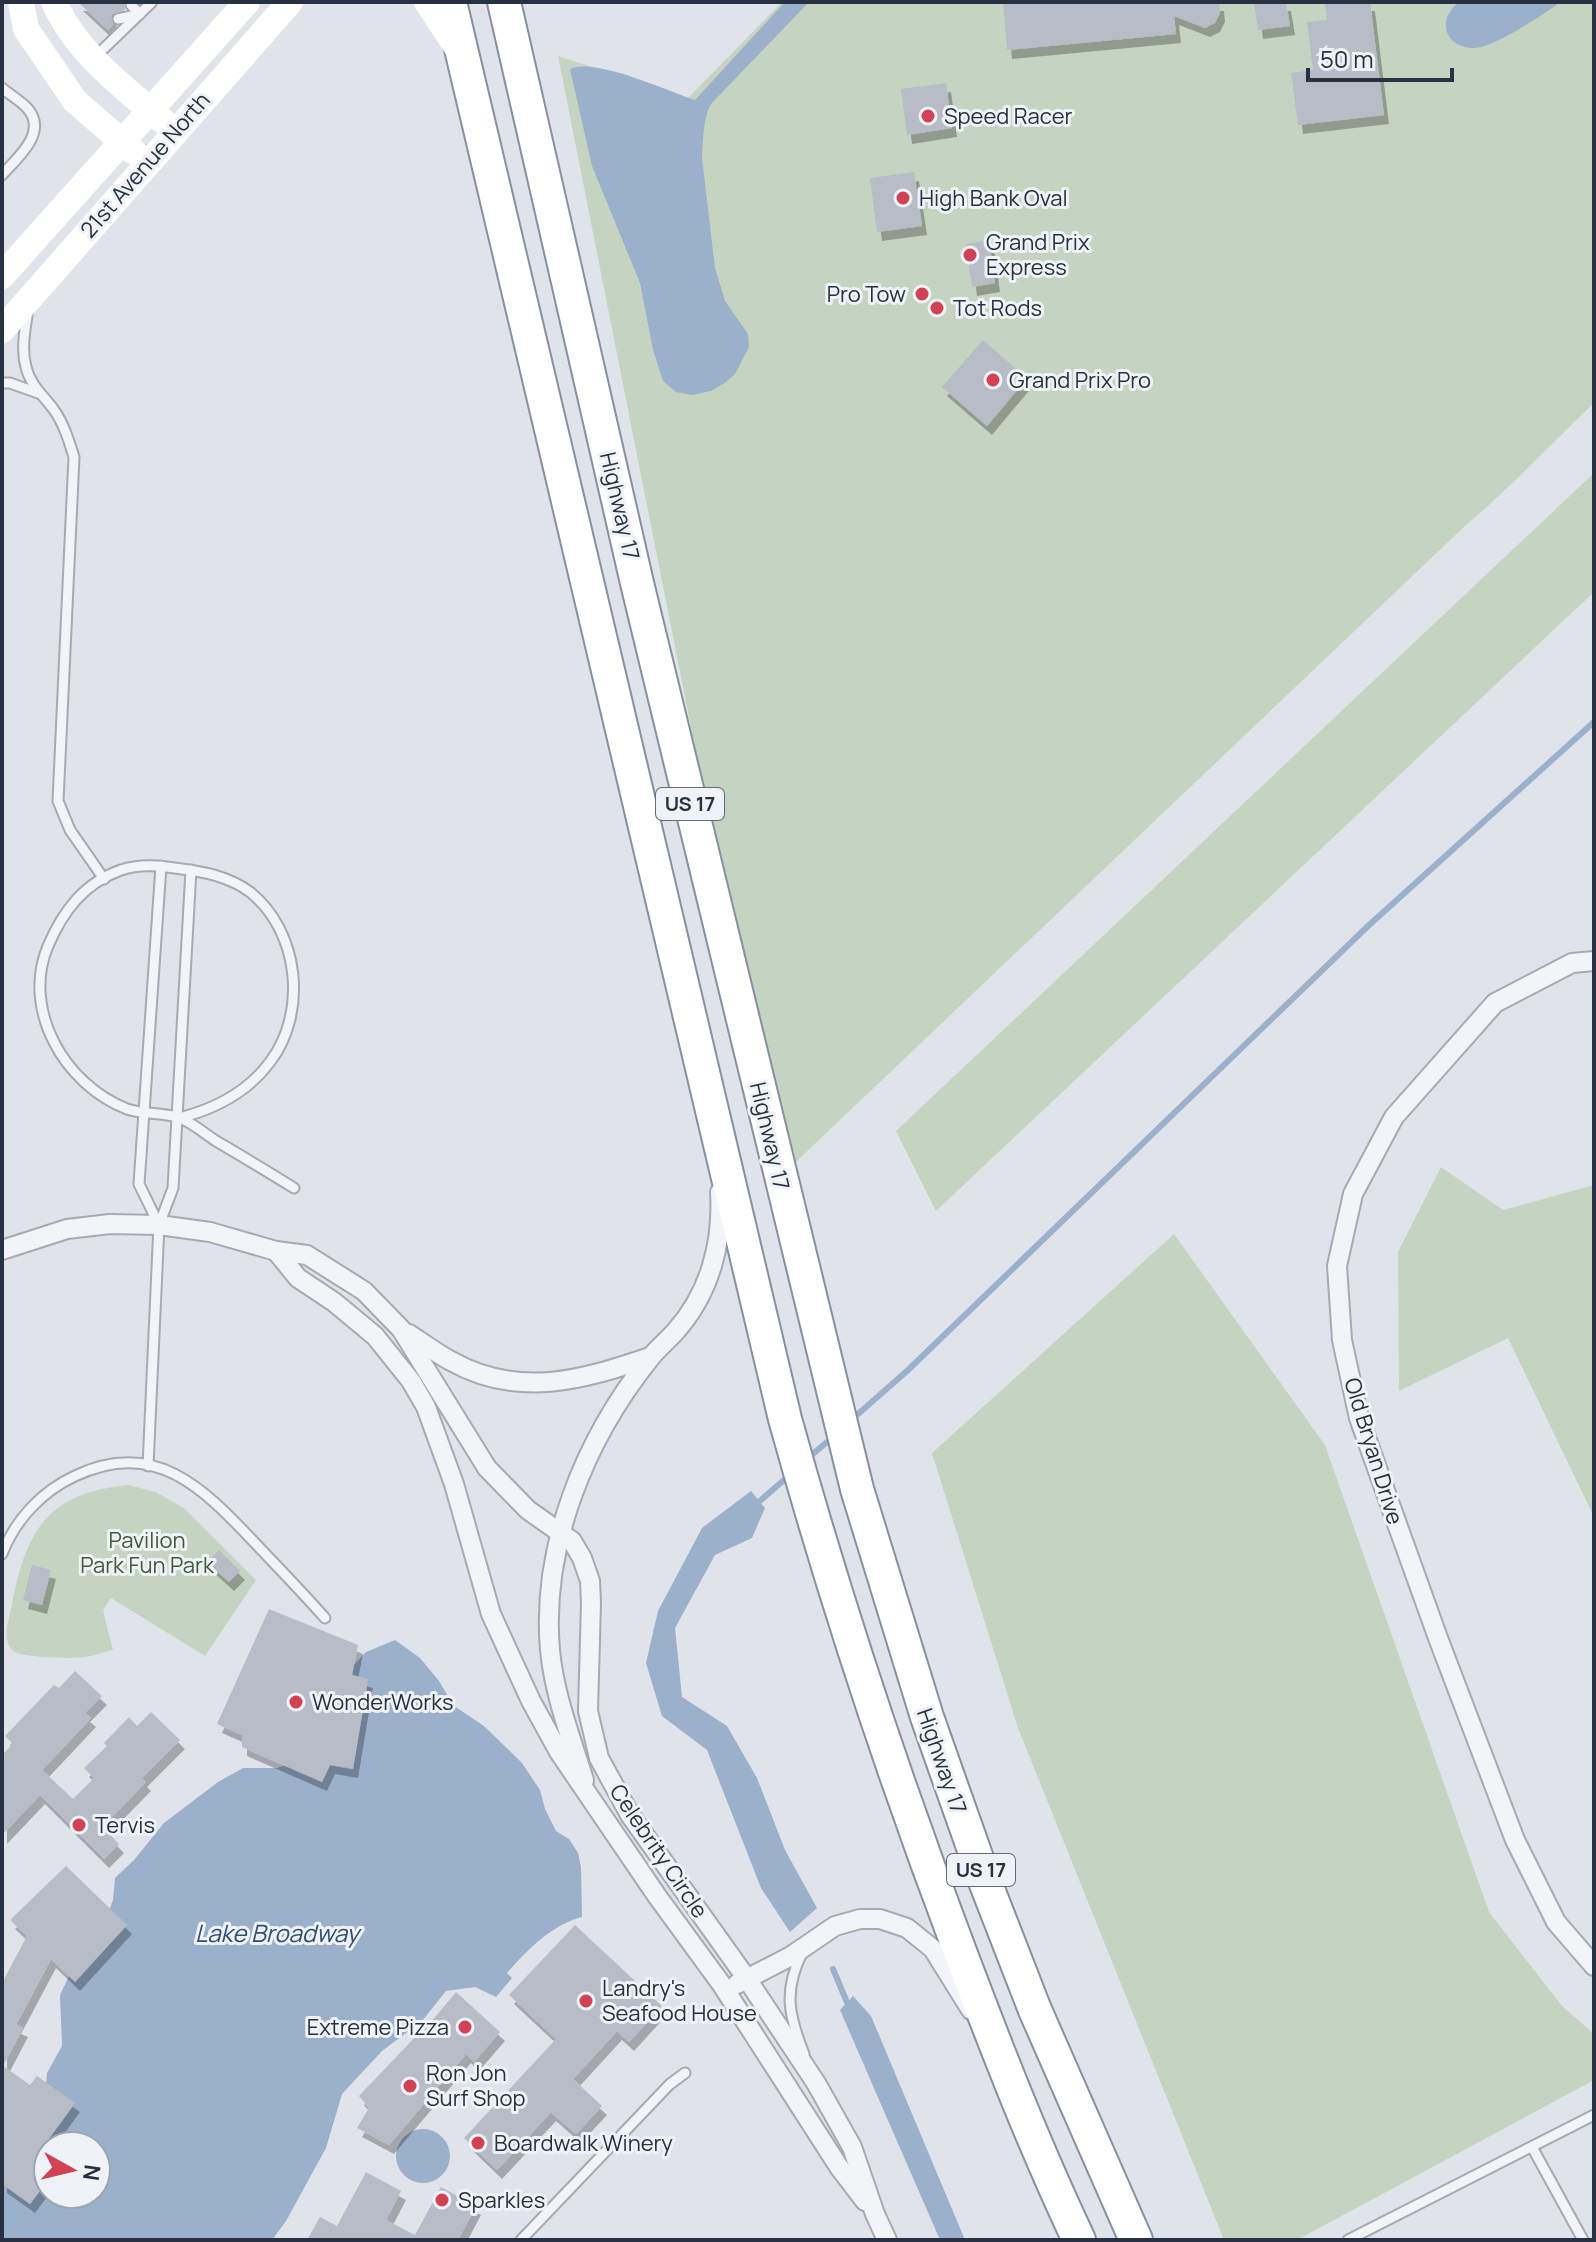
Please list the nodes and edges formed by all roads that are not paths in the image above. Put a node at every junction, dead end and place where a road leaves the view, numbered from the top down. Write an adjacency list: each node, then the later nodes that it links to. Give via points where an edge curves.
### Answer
1 (21, 2): 18 (main road, via 26,29 75,101)
2 (54, 2): 14 (main road, via 62,21)
3 (142, 2): 11 (lane)
4 (152, 2): 11 (lane)
5 (247, 2): 16 (main road, 21st Avenue North)
6 (290, 2): 17 (main road, 21st Avenue North)
7 (427, 2): 13 (main road)
8 (450, 2): 13 (highway, US 17)
9 (504, 2): 57 (highway, Highway 17 / US 17, via 637,583 857,1489 927,1717 986,1884 1069,2092)
10 (131, 5): 11 (lane)
11 (140, 14): 12 (lane); 14 (lane)
12 (118, 19)
13 (463, 56): 32 (highway, US 17)
14 (93, 59): 16 (main road)
15 (2, 88): 20 (lane, via 28,109 35,129)
16 (150, 110): 17 (main road); 18 (main road, 21st Avenue North)
17 (174, 131): 19 (main road, 21st Avenue North)
18 (122, 139): 19 (main road); 21 (main road, 21st Avenue North)
19 (145, 164): 22 (main road, 21st Avenue North)
20 (2, 175)
21 (2, 276)
22 (30, 298): 23 (main road, 21st Avenue North); 25 (lane, via 24,349 26,370)
23 (2, 330)
24 (2, 383): 25 (lane)
25 (38, 393): 28 (lane, via 54,410 74,457 58,801 70,830)
26 (161, 866): 27 (lane); 28 (lane, via 129,868); 30 (lane)
27 (191, 870): 31 (lane); 31 (lane, via 235,882 262,904 291,958 294,990 289,1022 271,1062 244,1090)
28 (104, 879): 30 (lane, via 72,902 53,933 41,972 44,1015 50,1036 74,1073 105,1098)
29 (1594, 961): 45 (street, Old Bryan Drive, via 1572,963 1495,1003 1394,1117 1353,1194 1337,1266 1342,1340 1359,1418 1438,1638 1515,1840 1556,1922)
30 (144, 1114): 31 (lane); 34 (lane, via 139,1184)
31 (179, 1118): 33 (lane); 34 (lane, via 173,1188)
32 (717, 1129): 38 (street, via 718,1246 700,1296 677,1331); 48 (highway, US 17, via 815,1528 918,1841)
33 (294, 1188)
34 (159, 1225): 35 (street, Celebrity Circle, via 67,1229); 36 (street, Celebrity Circle, via 210,1232); 39 (lane)
35 (2, 1250)
36 (276, 1251): 37 (street, Celebrity Circle, via 307,1255 340,1274); 43 (street, Celebrity Circle, via 298,1278 375,1336 411,1381 454,1484 491,1614 531,1701)
37 (401, 1329): 38 (street, via 451,1361 507,1380 547,1383 589,1377); 40 (street, Celebrity Circle, via 487,1468 528,1510)
38 (650, 1357): 40 (street, via 609,1416 578,1478)
39 (148, 1466): 41 (lane, via 106,1465 58,1484 22,1517); 42 (lane, via 205,1492)
40 (562, 1533): 43 (street, via 549,1588 550,1652); 46 (street, Celebrity Circle, via 572,1541 590,1581 588,1711 599,1758 630,1815)
41 (2, 1554)
42 (325, 1618)
43 (587, 1790): 47 (street, Celebrity Circle)
44 (806, 1946): 46 (street); 48 (street, via 835,1926 860,1919 907,1928 933,1949); 50 (lane, via 794,1968 789,2010)
45 (1594, 1966)
46 (747, 1979): 47 (street); 50 (street, Celebrity Circle)
47 (722, 1985): 53 (street, Celebrity Circle)
48 (996, 2047): 56 (highway, US 17)
49 (685, 2073): 54 (lane)
50 (816, 2083): 53 (street, Celebrity Circle, via 852,2147)
51 (1594, 2115): 52 (lane)
52 (1532, 2147): 58 (lane); 59 (lane)
53 (875, 2214): 55 (street, Celebrity Circle)
54 (521, 2240)
55 (887, 2240)
56 (1079, 2240)
57 (1136, 2240)
58 (1348, 2240)
59 (1583, 2240)

